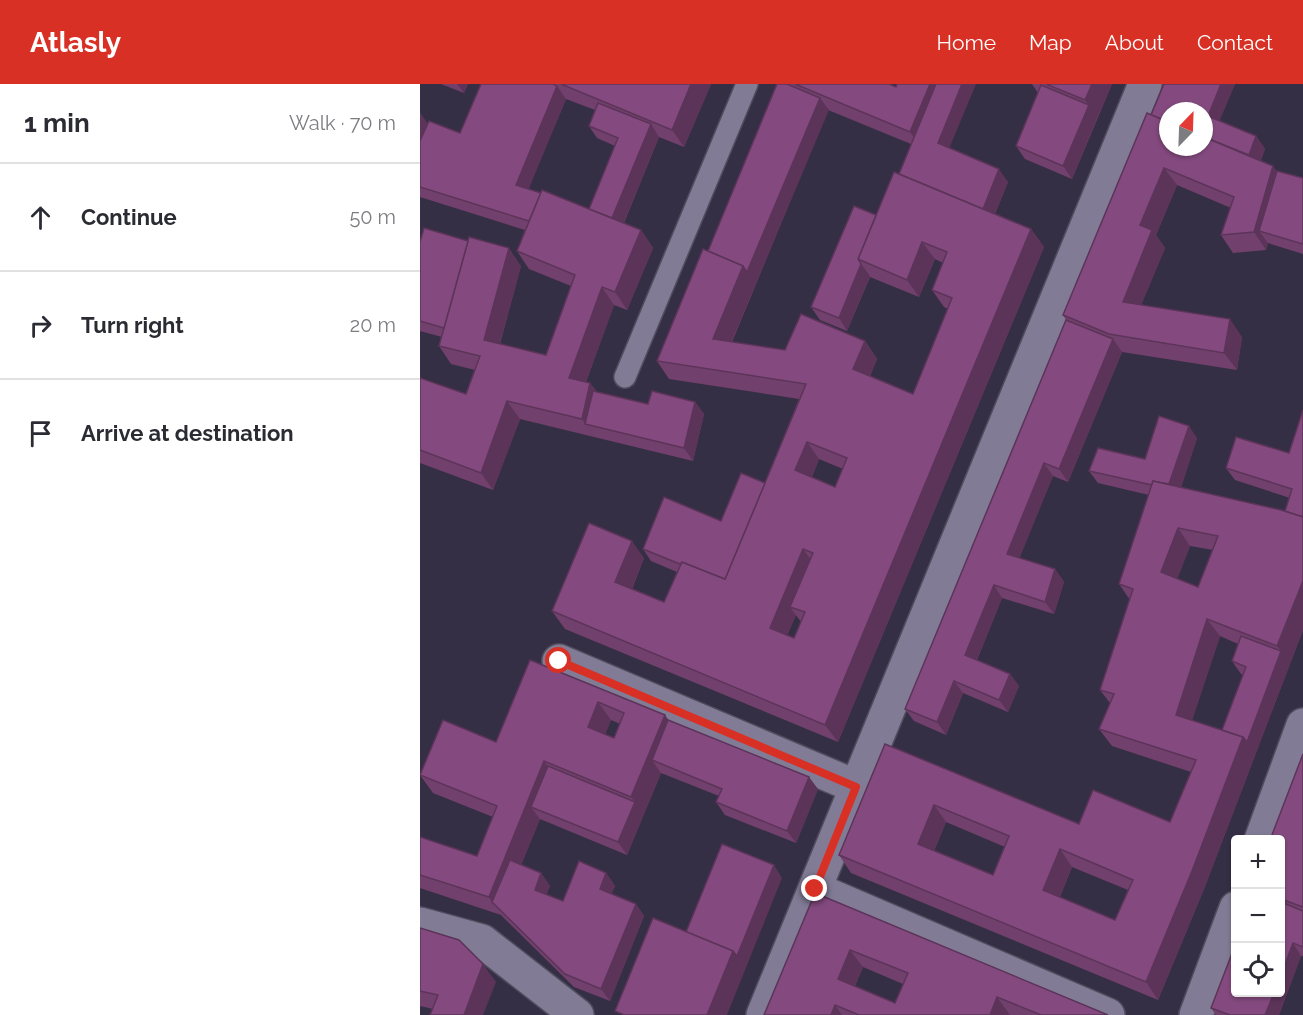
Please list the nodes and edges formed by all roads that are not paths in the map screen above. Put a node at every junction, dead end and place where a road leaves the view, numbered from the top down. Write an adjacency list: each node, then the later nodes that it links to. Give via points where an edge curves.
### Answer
1 (747, 84): 3 (lane)
2 (1145, 84): 6 (street)
3 (625, 376)
4 (559, 661): 6 (street)
5 (1303, 725): 7 (street)
6 (856, 787): 8 (street)
7 (1263, 835)
8 (815, 889): 12 (street); 13 (street)
9 (1231, 921): 14 (street)
10 (420, 924): 11 (street, via 482,941)
11 (577, 1015)
12 (763, 1015)
13 (1108, 1015)
14 (1196, 1015)

